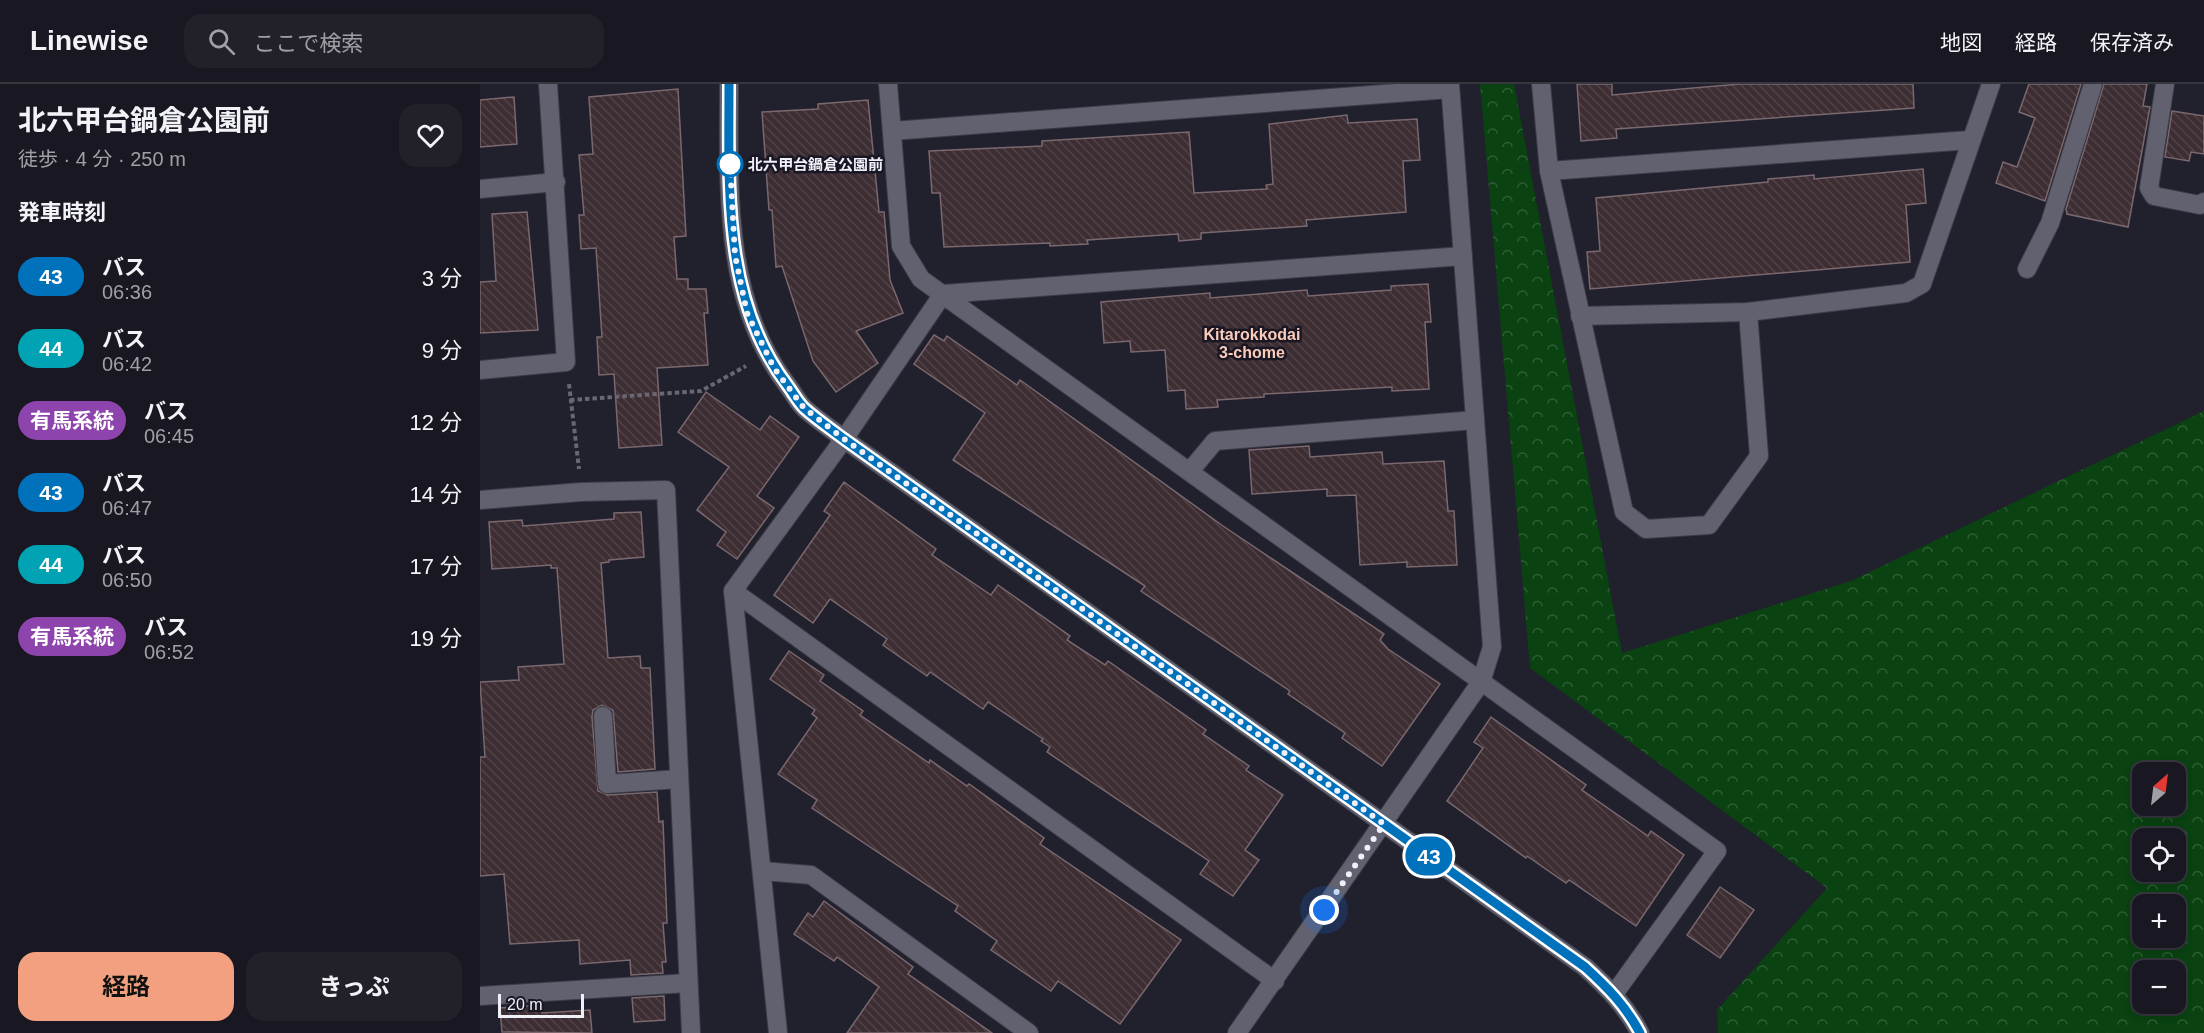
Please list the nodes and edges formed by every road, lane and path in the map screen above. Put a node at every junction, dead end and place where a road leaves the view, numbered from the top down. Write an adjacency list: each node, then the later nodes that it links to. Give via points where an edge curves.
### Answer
1 (548, 84): 12 (street)
2 (729, 84): 25 (street, via 732,226 747,313 774,368 798,400)
3 (888, 84): 9 (street)
4 (1541, 84): 11 (street)
5 (1991, 84): 10 (street)
6 (2093, 84): 16 (street, via 2050,223)
7 (2165, 84): 14 (street, via 2149,188 2154,196 2200,205)
8 (1450, 87): 9 (street); 15 (street)
9 (891, 131): 17 (street, via 901,246 921,279)
10 (1970, 141): 11 (street); 18 (street, via 1922,284 1906,293)
11 (1549, 171): 19 (street)
12 (556, 182): 13 (street); 20 (street)
13 (480, 189)
14 (2204, 202)
15 (1463, 256): 17 (street); 24 (street)
16 (2027, 269)
17 (942, 294): 25 (street); 26 (street)
18 (1748, 312): 19 (street); 19 (street, via 1759,456 1709,525 1646,529 1624,512)
19 (1580, 316)
20 (566, 362): 22 (street); 23 (path)
21 (746, 366): 23 (path, via 701,390)
22 (480, 370)
23 (570, 399): 27 (path)
24 (1475, 420): 26 (street, via 1215,441); 30 (street, via 1492,647)
25 (844, 439): 29 (street); 33 (street)
26 (1190, 471): 30 (street)
27 (581, 492): 28 (street); 32 (street, via 666,490)
28 (480, 500)
29 (734, 591): 34 (street); 35 (street)
30 (1481, 682): 33 (street); 37 (street, via 1717,851)
31 (603, 716): 32 (street, via 607,784)
32 (679, 779): 36 (street)
33 (1384, 824): 35 (street); 37 (street, via 1585,967)
34 (762, 871): 40 (street); 41 (street, via 811,874)
35 (1275, 981): 42 (street)
36 (688, 983): 38 (street); 39 (street)
37 (1614, 994): 43 (street)
38 (480, 996)
39 (691, 1033)
40 (778, 1033)
41 (1029, 1033)
42 (1237, 1033)
43 (1640, 1033)

